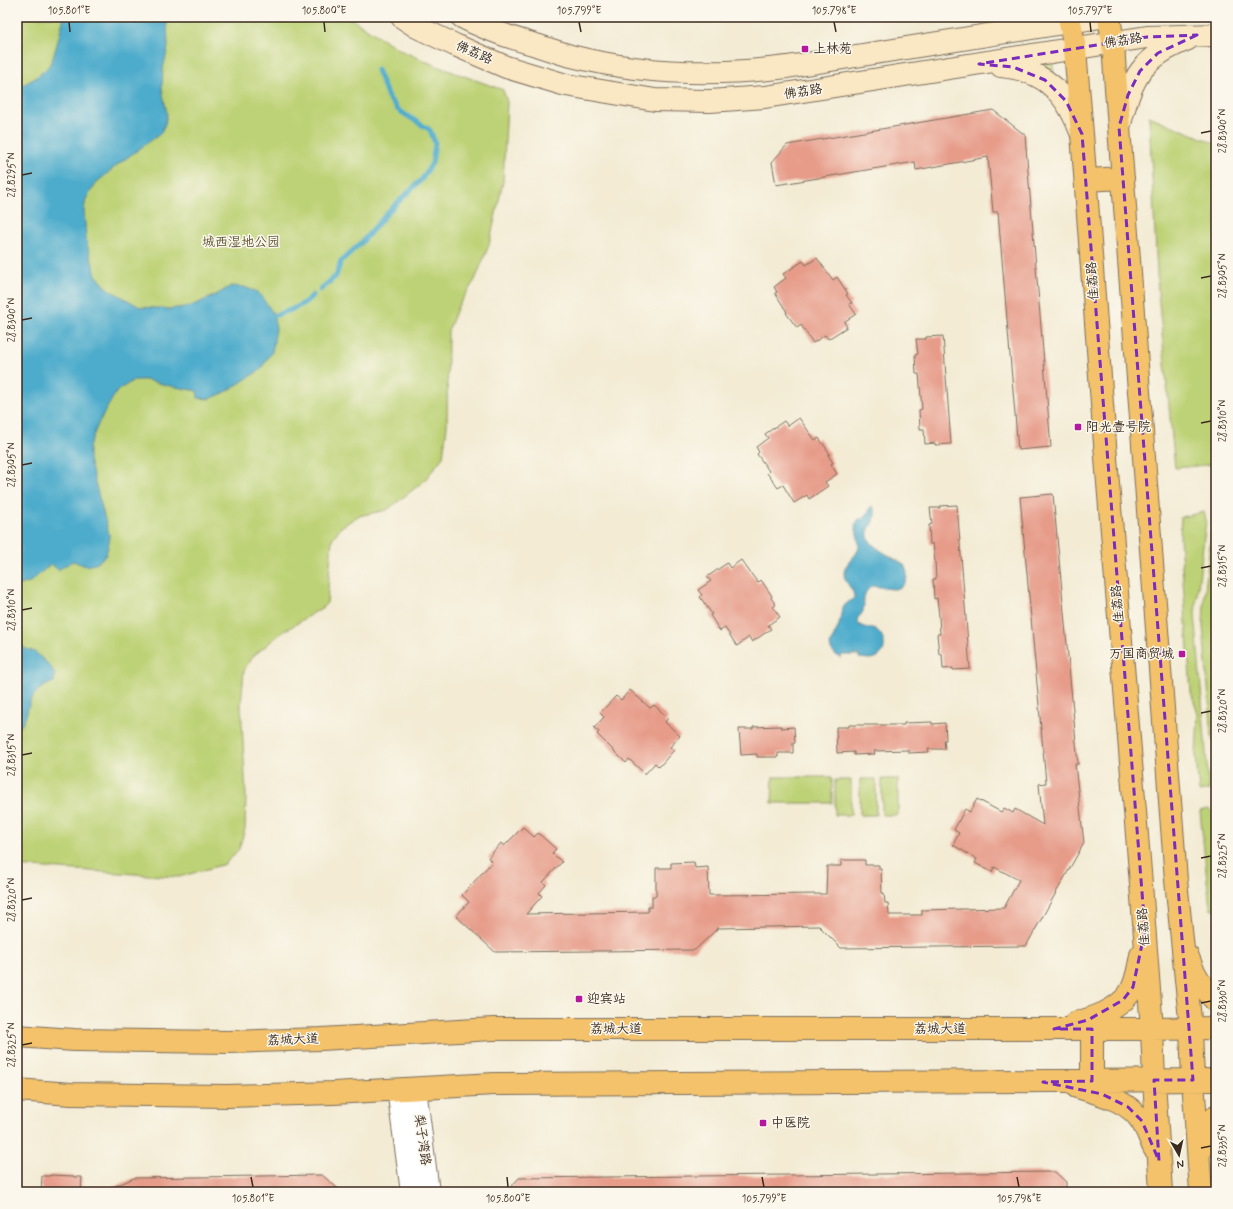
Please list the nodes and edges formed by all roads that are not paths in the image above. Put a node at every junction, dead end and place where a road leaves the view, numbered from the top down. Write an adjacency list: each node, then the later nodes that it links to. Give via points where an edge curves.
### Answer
1 (402, 17): 11 (main road, 佛荔路, via 423,30 506,67 566,86 655,100 710,101 765,97)
2 (462, 17): 8 (main road, 佛荔路, via 513,38 572,56 619,66 655,70 762,70)
3 (1012, 17): 8 (main road)
4 (1101, 17): 6 (main road, 佛荔路)
5 (1109, 17): 9 (main road)
6 (1070, 19): 8 (main road, 佛荔路); 10 (main road, 佳荔路)
7 (1206, 35): 9 (main road, 佛荔路, via 1147,37); 12 (main road, via 1175,44 1158,53 1140,72 1128,95)
8 (966, 38)
9 (1113, 42): 10 (main road, 佛荔路); 12 (main road)
10 (1074, 49): 11 (main road, 佛荔路); 13 (main road, 佳荔路)
11 (979, 64): 13 (main road, via 1013,67 1045,80 1066,101)
12 (1119, 127): 14 (main road)
13 (1082, 134): 15 (main road, 佳荔路)
14 (1123, 178): 15 (main road); 16 (main road)
15 (1086, 180): 17 (main road, 佳荔路)
16 (1176, 880): 17 (main road); 19 (main road)
17 (1141, 884): 18 (main road, 佳荔路)
18 (1145, 930): 23 (main road, via 1140,961 1129,994 1105,1013); 25 (main road, 佳荔路)
19 (1180, 930): 20 (main road, via 1190,964); 21 (main road)
20 (1216, 1001)
21 (1191, 1028): 22 (main road, 荔城大道); 25 (main road, 荔城大道); 28 (main road)
22 (1216, 1028)
23 (1054, 1029): 24 (main road, 荔城大道); 26 (main road, 荔城大道, via 492,1029 228,1042 74,1040)
24 (1092, 1029): 25 (main road, 荔城大道); 30 (main road)
25 (1152, 1029): 27 (main road, 佳荔路)
26 (17, 1036)
27 (1154, 1080): 28 (main road); 30 (main road); 35 (main road, 佳荔路)
28 (1193, 1080): 29 (main road); 36 (main road)
29 (1216, 1080)
30 (1092, 1081): 31 (main road)
31 (1042, 1082): 32 (main road, via 502,1084); 35 (main road, via 1102,1094 1128,1107 1142,1121)
32 (406, 1089): 33 (main road, via 228,1096 71,1094); 37 (street, 梨子湾路); 38 (street, 梨子湾路)
33 (17, 1090)
34 (1216, 1116): 36 (main road, via 1201,1140)
35 (1159, 1161): 39 (main road, 佳荔路)
36 (1199, 1168): 40 (main road)
37 (411, 1192)
38 (429, 1192)
39 (1161, 1192)
40 (1201, 1192)

